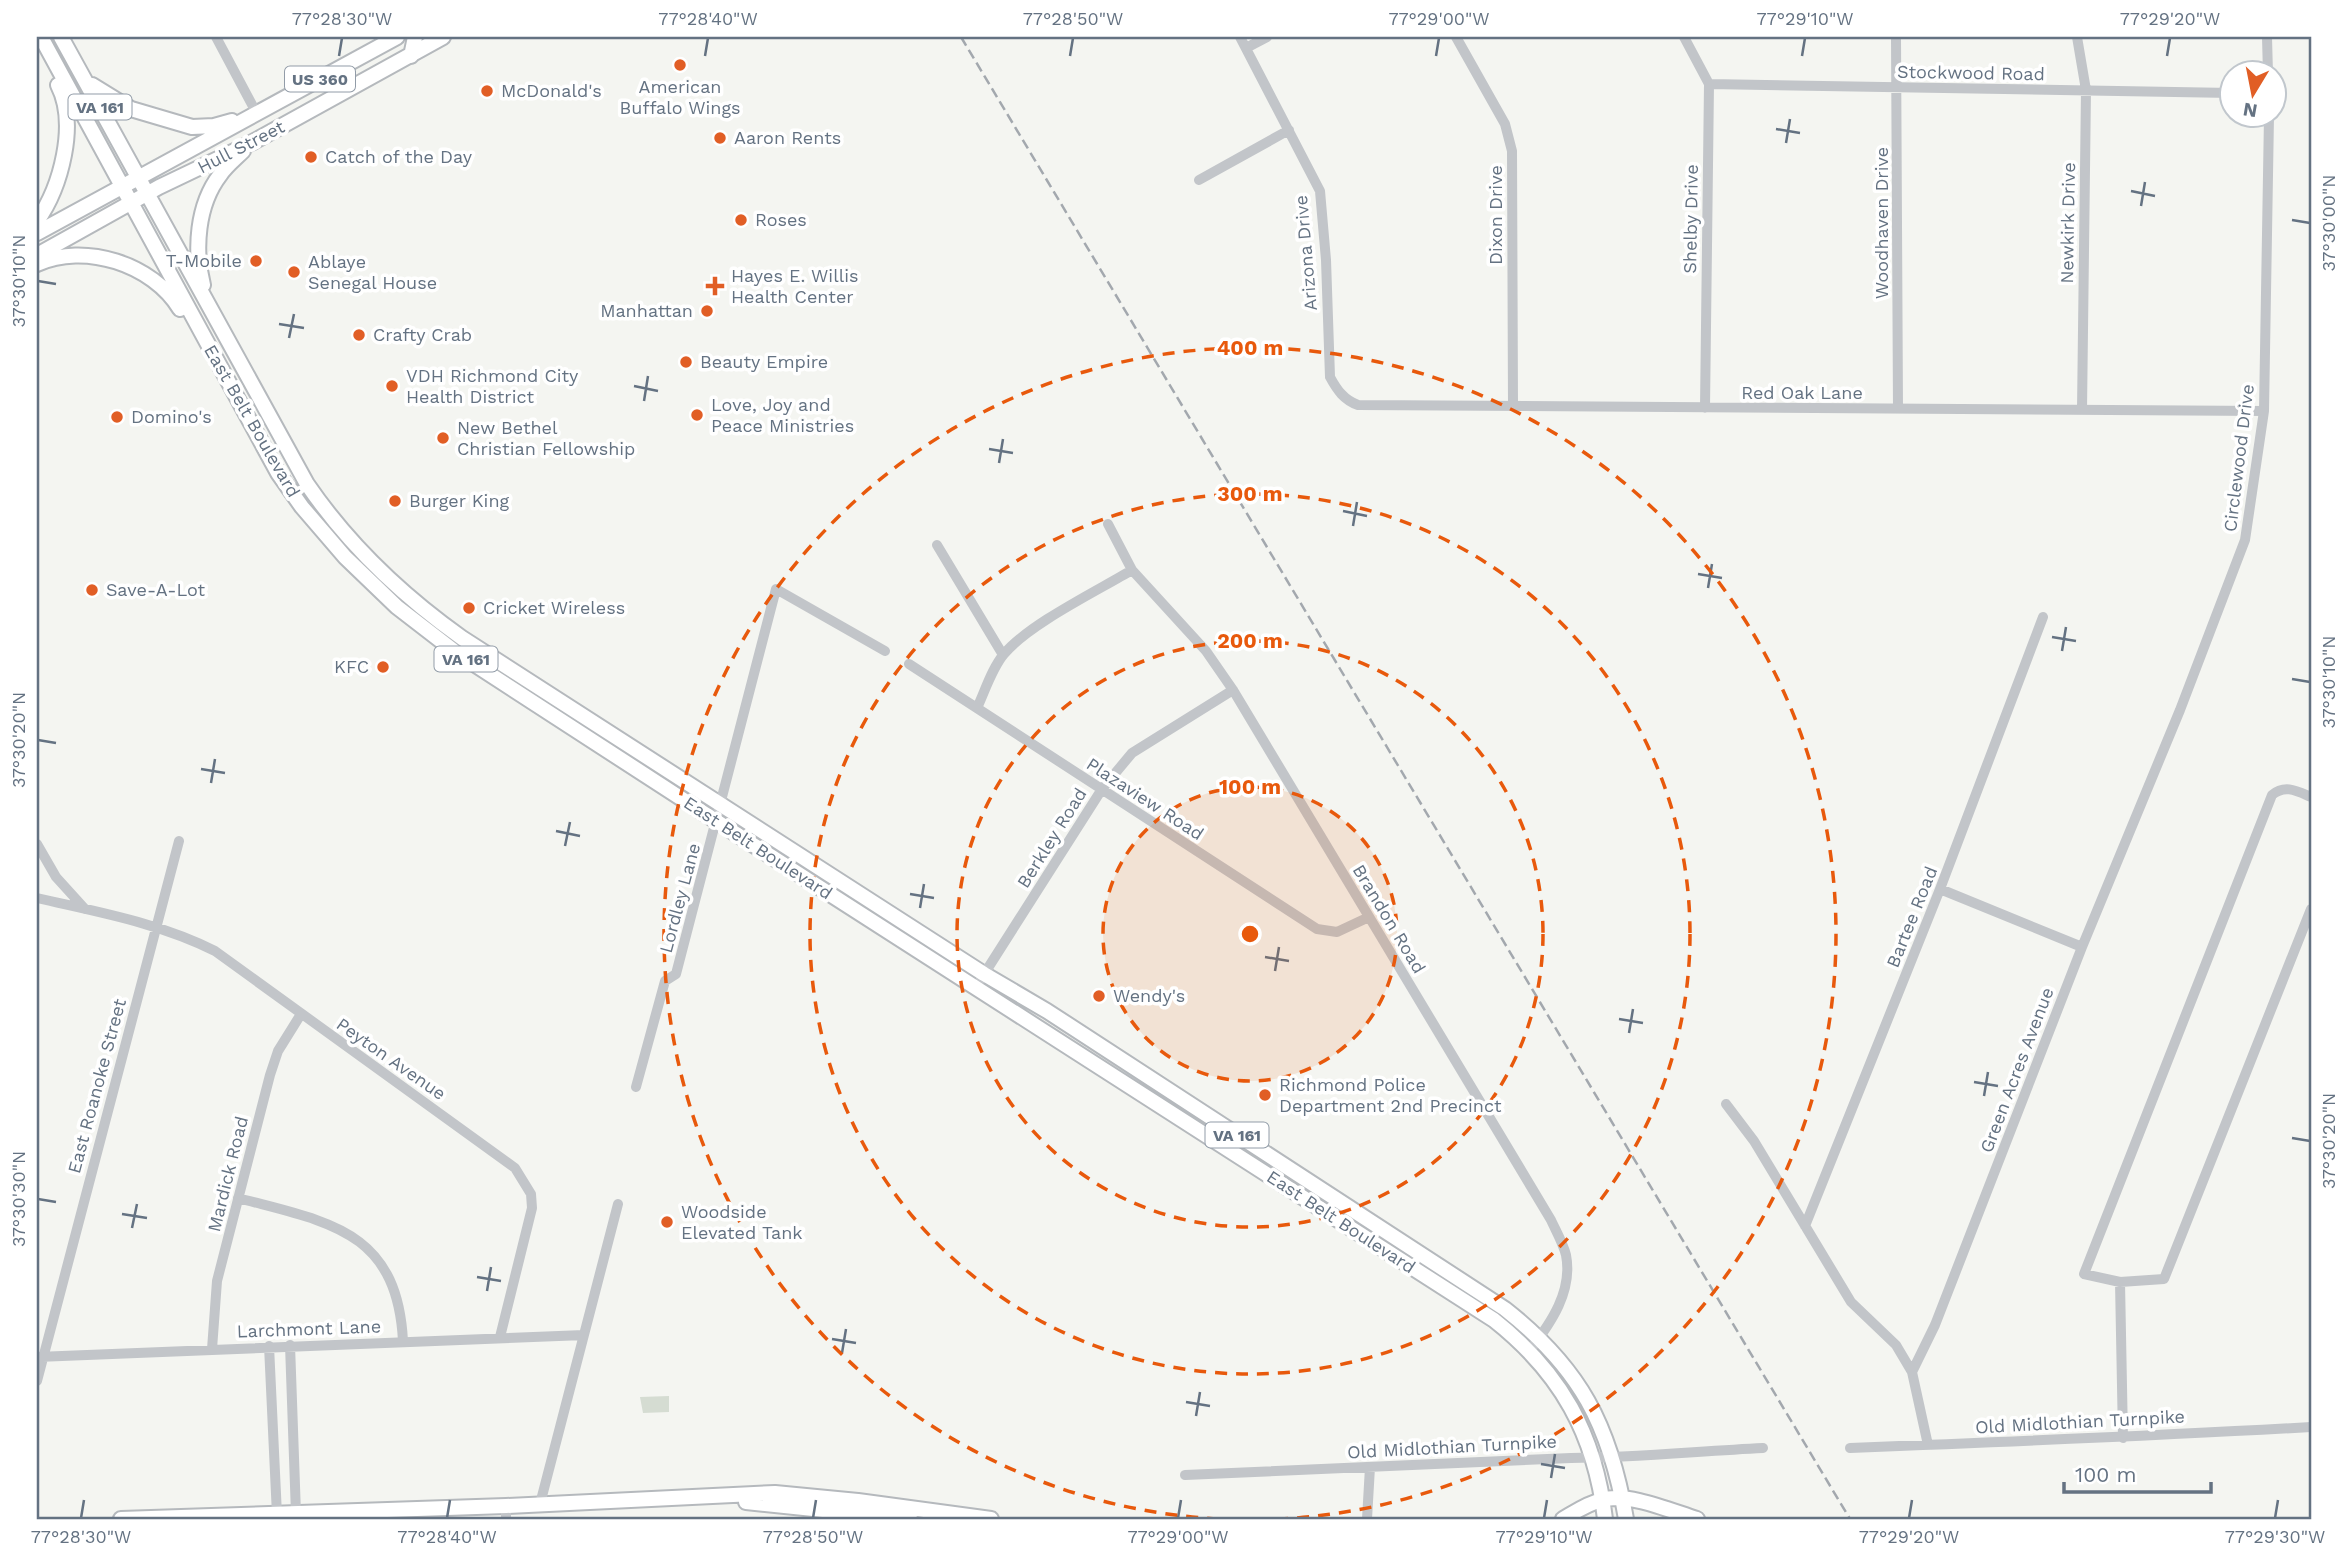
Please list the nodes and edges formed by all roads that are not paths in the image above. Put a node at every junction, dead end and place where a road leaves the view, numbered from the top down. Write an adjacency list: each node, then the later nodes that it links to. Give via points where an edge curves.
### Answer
1 (61, 37): 19 (main road, East Belt Boulevard / VA 161)
2 (216, 37): 24 (street)
3 (397, 37): 14 (main road, Hull Street / US 360)
4 (415, 37): 16 (main road)
5 (443, 37): 16 (main road, Hull Street / US 360)
6 (1240, 37): 15 (street, Arizona Drive)
7 (1267, 37): 15 (street)
8 (1456, 37): 40 (street, Dixon Drive, via 1505,124 1512,151)
9 (1684, 37): 20 (street, Shelby Drive)
10 (1896, 37): 21 (street, Woodhaven Drive)
11 (2077, 37): 22 (street, Newkirk Drive)
12 (2267, 37): 17 (street)
13 (39, 38): 30 (main road, East Belt Boulevard / VA 161); 33 (main road, via 65,101 68,123 52,192)
14 (379, 41): 18 (main road, via 381,56); 24 (main road, Hull Street / US 360)
15 (1246, 48): 25 (street, Arizona Drive)
16 (411, 56): 18 (main road, Hull Street / US 360)
17 (2268, 60)
18 (366, 80): 27 (main road, Hull Street / US 360)
19 (86, 81): 24 (main road, via 131,109 191,127); 28 (main road, East Belt Boulevard / VA 161)
20 (1709, 83): 21 (street, Stockwood Road); 41 (street, Shelby Drive)
21 (1898, 87): 22 (street, Stockwood Road); 42 (street, Woodhaven Drive)
22 (2086, 90): 23 (street, Stockwood Road); 43 (street, Newkirk Drive)
23 (2218, 93)
24 (257, 114): 28 (main road, Hull Street / US 360)
25 (1289, 130): 29 (street); 39 (street, Arizona Drive, via 1320,191 1330,377)
26 (2269, 130): 44 (street, Circlewood Drive)
27 (251, 143): 31 (main road, Hull Street / US 360); 37 (main road, via 218,177 202,218 197,251)
28 (139, 178): 30 (main road, Hull Street / US 360); 31 (main road, East Belt Boulevard / VA 161)
29 (1199, 180)
30 (122, 187): 32 (main road, East Belt Boulevard / VA 161); 34 (main road, Hull Street / US 360)
31 (147, 194): 32 (main road, Hull Street / US 360); 37 (main road, East Belt Boulevard / VA 161)
32 (131, 203): 35 (main road, Hull Street / US 360); 38 (main road, East Belt Boulevard / VA 161)
33 (37, 221)
34 (37, 233)
35 (37, 255)
36 (37, 264): 38 (main road, via 57,256 79,255 138,271 169,294)
37 (209, 307): 57 (main road, East Belt Boulevard / VA 161, via 307,484 380,569 462,638)
38 (205, 340): 58 (main road, East Belt Boulevard / VA 161, via 286,485 371,583 454,650)
39 (1343, 396): 40 (street, Red Oak Lane, via 1358,405)
40 (1513, 406): 41 (street, Red Oak Lane)
41 (1704, 408): 42 (street, Red Oak Lane)
42 (1898, 409): 43 (street, Red Oak Lane)
43 (2082, 410): 44 (street, Red Oak Lane)
44 (2264, 411): 54 (street, Circlewood Drive, via 2245,540)
45 (1108, 524): 47 (street, Brandon Road)
46 (937, 545): 50 (street)
47 (1132, 570): 50 (street, via 1035,628); 52 (street, Brandon Road, via 1206,651)
48 (2043, 617): 61 (street, Bartee Road)
49 (885, 651): 57 (street, Lordley Lane, via 776,589)
50 (1003, 655): 53 (street)
51 (908, 664): 53 (street, Plazaview Road)
52 (1233, 690): 55 (street, Berkley Road, via 1132,753); 65 (street, Brandon Road)
53 (977, 708): 55 (street, Plazaview Road)
54 (2180, 709): 67 (street, Green Acres Avenue)
55 (1102, 789): 65 (street, Plazaview Road, via 1317,929 1337,932); 68 (street, Berkley Road)
56 (2311, 797): 76 (street, via 2290,789 2272,795 2084,1274)
57 (719, 803): 58 (street, Lordley Lane); 68 (main road, East Belt Boulevard / VA 161)
58 (716, 821): 69 (main road, East Belt Boulevard / VA 161); 71 (street, Lordley Lane, via 676,974 665,981)
59 (179, 841): 66 (street, East Roanoke Street)
60 (37, 844): 64 (street, via 56,877)
61 (1940, 889): 67 (street); 75 (street, Bartee Road)
62 (37, 898): 64 (street, Peyton Avenue)
63 (2311, 909): 76 (street, via 2164,1279)
64 (86, 910): 66 (street, Peyton Avenue)
65 (1369, 917): 79 (street, Brandon Road, via 1551,1220 1565,1252 1565,1290)
66 (155, 927): 70 (street, Peyton Avenue, via 215,951); 85 (street, East Roanoke Street)
67 (2082, 947): 86 (street, Green Acres Avenue, via 1935,1325)
68 (984, 975): 69 (street, Berkley Road); 79 (main road, East Belt Boulevard / VA 161, via 1047,1011 1495,1303)
69 (976, 988): 84 (main road, East Belt Boulevard / VA 161, via 1494,1320)
70 (301, 1014): 73 (street, Mardick Road, via 274,1061); 78 (street, Peyton Avenue, via 493,1151 525,1182 532,1208)
71 (636, 1087)
72 (1726, 1104): 75 (street, via 1755,1141)
73 (238, 1198): 80 (street, via 324,1222 367,1247 386,1272 395,1294); 83 (street, Mardick Road, via 217,1281)
74 (618, 1204): 77 (street)
75 (1805, 1226): 86 (street, via 1851,1302 1896,1345)
76 (2120, 1282): 89 (street)
77 (584, 1335): 78 (street, Larchmont Lane); 100 (street)
78 (500, 1337): 80 (street, Larchmont Lane)
79 (1539, 1337): 84 (street, Brandon Road); 93 (main road, East Belt Boulevard / VA 161, via 1587,1398)
80 (402, 1341): 81 (street, Larchmont Lane)
81 (290, 1345): 82 (street, Larchmont Lane); 103 (street)
82 (269, 1346): 83 (street, Larchmont Lane); 104 (street)
83 (212, 1349): 85 (street, Larchmont Lane)
84 (1530, 1350): 94 (main road, East Belt Boulevard / VA 161, via 1570,1404)
85 (40, 1357): 87 (street, East Roanoke Street)
86 (1912, 1372): 90 (street)
87 (37, 1381)
88 (2311, 1427): 89 (street, Old Midlothian Turnpike)
89 (2123, 1438): 90 (street, Old Midlothian Turnpike)
90 (1928, 1445): 92 (street, Old Midlothian Turnpike)
91 (1763, 1448): 93 (street, Old Midlothian Turnpike)
92 (1850, 1448)
93 (1611, 1458): 94 (street, Old Midlothian Turnpike); 98 (main road, East Belt Boulevard / VA 161)
94 (1595, 1463): 95 (street, Old Midlothian Turnpike); 99 (main road, East Belt Boulevard / VA 161); 101 (main road, via 1590,1493)
95 (1370, 1466): 96 (street, Old Midlothian Turnpike); 108 (street)
96 (1185, 1475)
97 (710, 1498): 100 (main road); 106 (main road); 107 (main road, via 793,1494)
98 (1622, 1498): 99 (main road); 111 (main road, East Belt Boulevard / VA 161); 112 (main road)
99 (1603, 1499): 101 (main road); 110 (main road, East Belt Boulevard / VA 161)
100 (540, 1504): 102 (main road)
101 (1579, 1509): 109 (main road)
102 (506, 1513): 103 (main road)
103 (296, 1514): 104 (main road)
104 (277, 1515): 105 (main road)
105 (121, 1519)
106 (910, 1519)
107 (991, 1519)
108 (1367, 1519)
109 (1563, 1519)
110 (1605, 1519)
111 (1626, 1519)
112 (1697, 1519)

